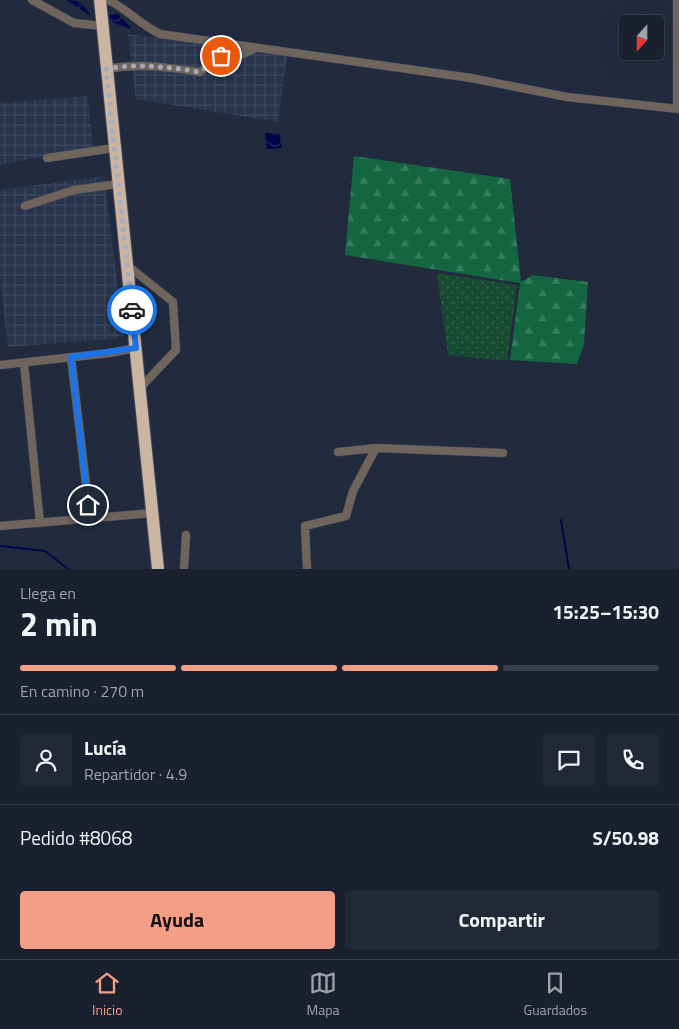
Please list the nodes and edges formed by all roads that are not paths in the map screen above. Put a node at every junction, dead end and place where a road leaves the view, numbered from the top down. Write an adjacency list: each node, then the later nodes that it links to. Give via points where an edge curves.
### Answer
1 (32, 0): 5 (street, via 74,23)
2 (100, 0): 5 (highway)
3 (108, 0): 6 (street, via 160,34)
4 (677, 0): 8 (street)
5 (102, 26): 7 (highway)
6 (255, 48): 7 (street, via 243,54 221,56 200,72 158,65); 8 (street, via 305,52 471,78 567,97)
7 (106, 69): 9 (highway)
8 (678, 109)
9 (114, 148): 10 (street); 11 (highway)
10 (47, 158)
11 (118, 184): 12 (street, via 74,190); 13 (highway)
12 (26, 206)
13 (126, 264): 14 (highway); 18 (street, via 174,302 176,350)
14 (136, 348): 15 (street); 18 (highway)
15 (71, 357): 16 (street); 23 (street)
16 (24, 363): 17 (street); 24 (street)
17 (0, 365)
18 (140, 388): 22 (highway)
19 (376, 448): 20 (street); 21 (street); 29 (street, via 353,492 346,516 305,526)
20 (338, 452)
21 (503, 453)
22 (153, 513): 23 (street); 27 (highway)
23 (90, 518): 24 (street)
24 (40, 523): 25 (street)
25 (0, 526)
26 (186, 535): 28 (street)
27 (158, 569)
28 (184, 569)
29 (307, 569)

